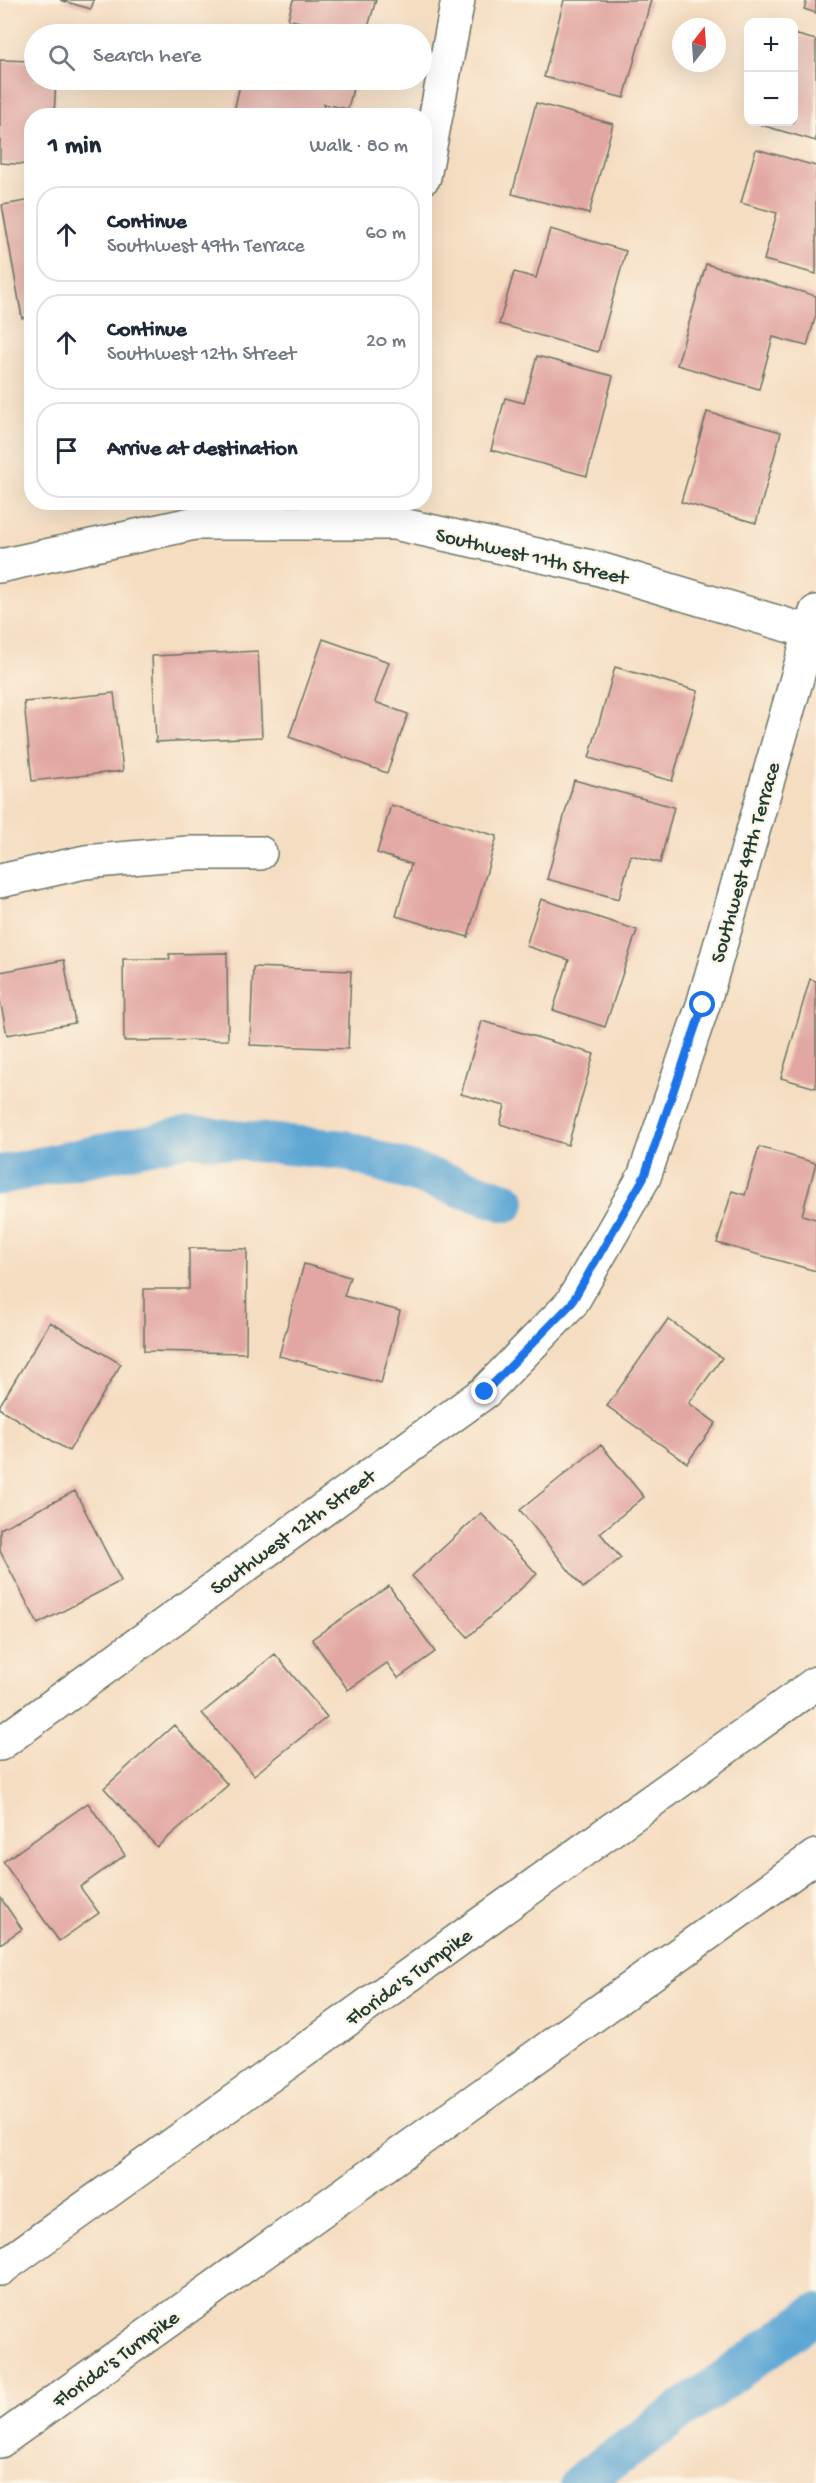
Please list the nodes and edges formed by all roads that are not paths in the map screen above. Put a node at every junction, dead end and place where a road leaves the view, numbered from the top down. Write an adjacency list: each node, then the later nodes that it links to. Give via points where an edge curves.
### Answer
1 (458, 0): 2 (main road)
2 (432, 135)
3 (395, 513): 4 (main road, Southwest 11th Street, via 195,523); 5 (main road, Southwest 11th Street)
4 (0, 566)
5 (813, 622): 8 (main road, Southwest 49th Terrace, via 703,1005 644,1177)
6 (260, 853): 7 (main road, via 188,853 85,862)
7 (0, 881)
8 (571, 1304): 10 (main road, Southwest 12th Street, via 485,1392)
9 (816, 1683): 12 (main road, Florida's Turnpike)
10 (0, 1743)
11 (816, 1856): 13 (main road, Florida's Turnpike)
12 (0, 2270)
13 (0, 2441)

